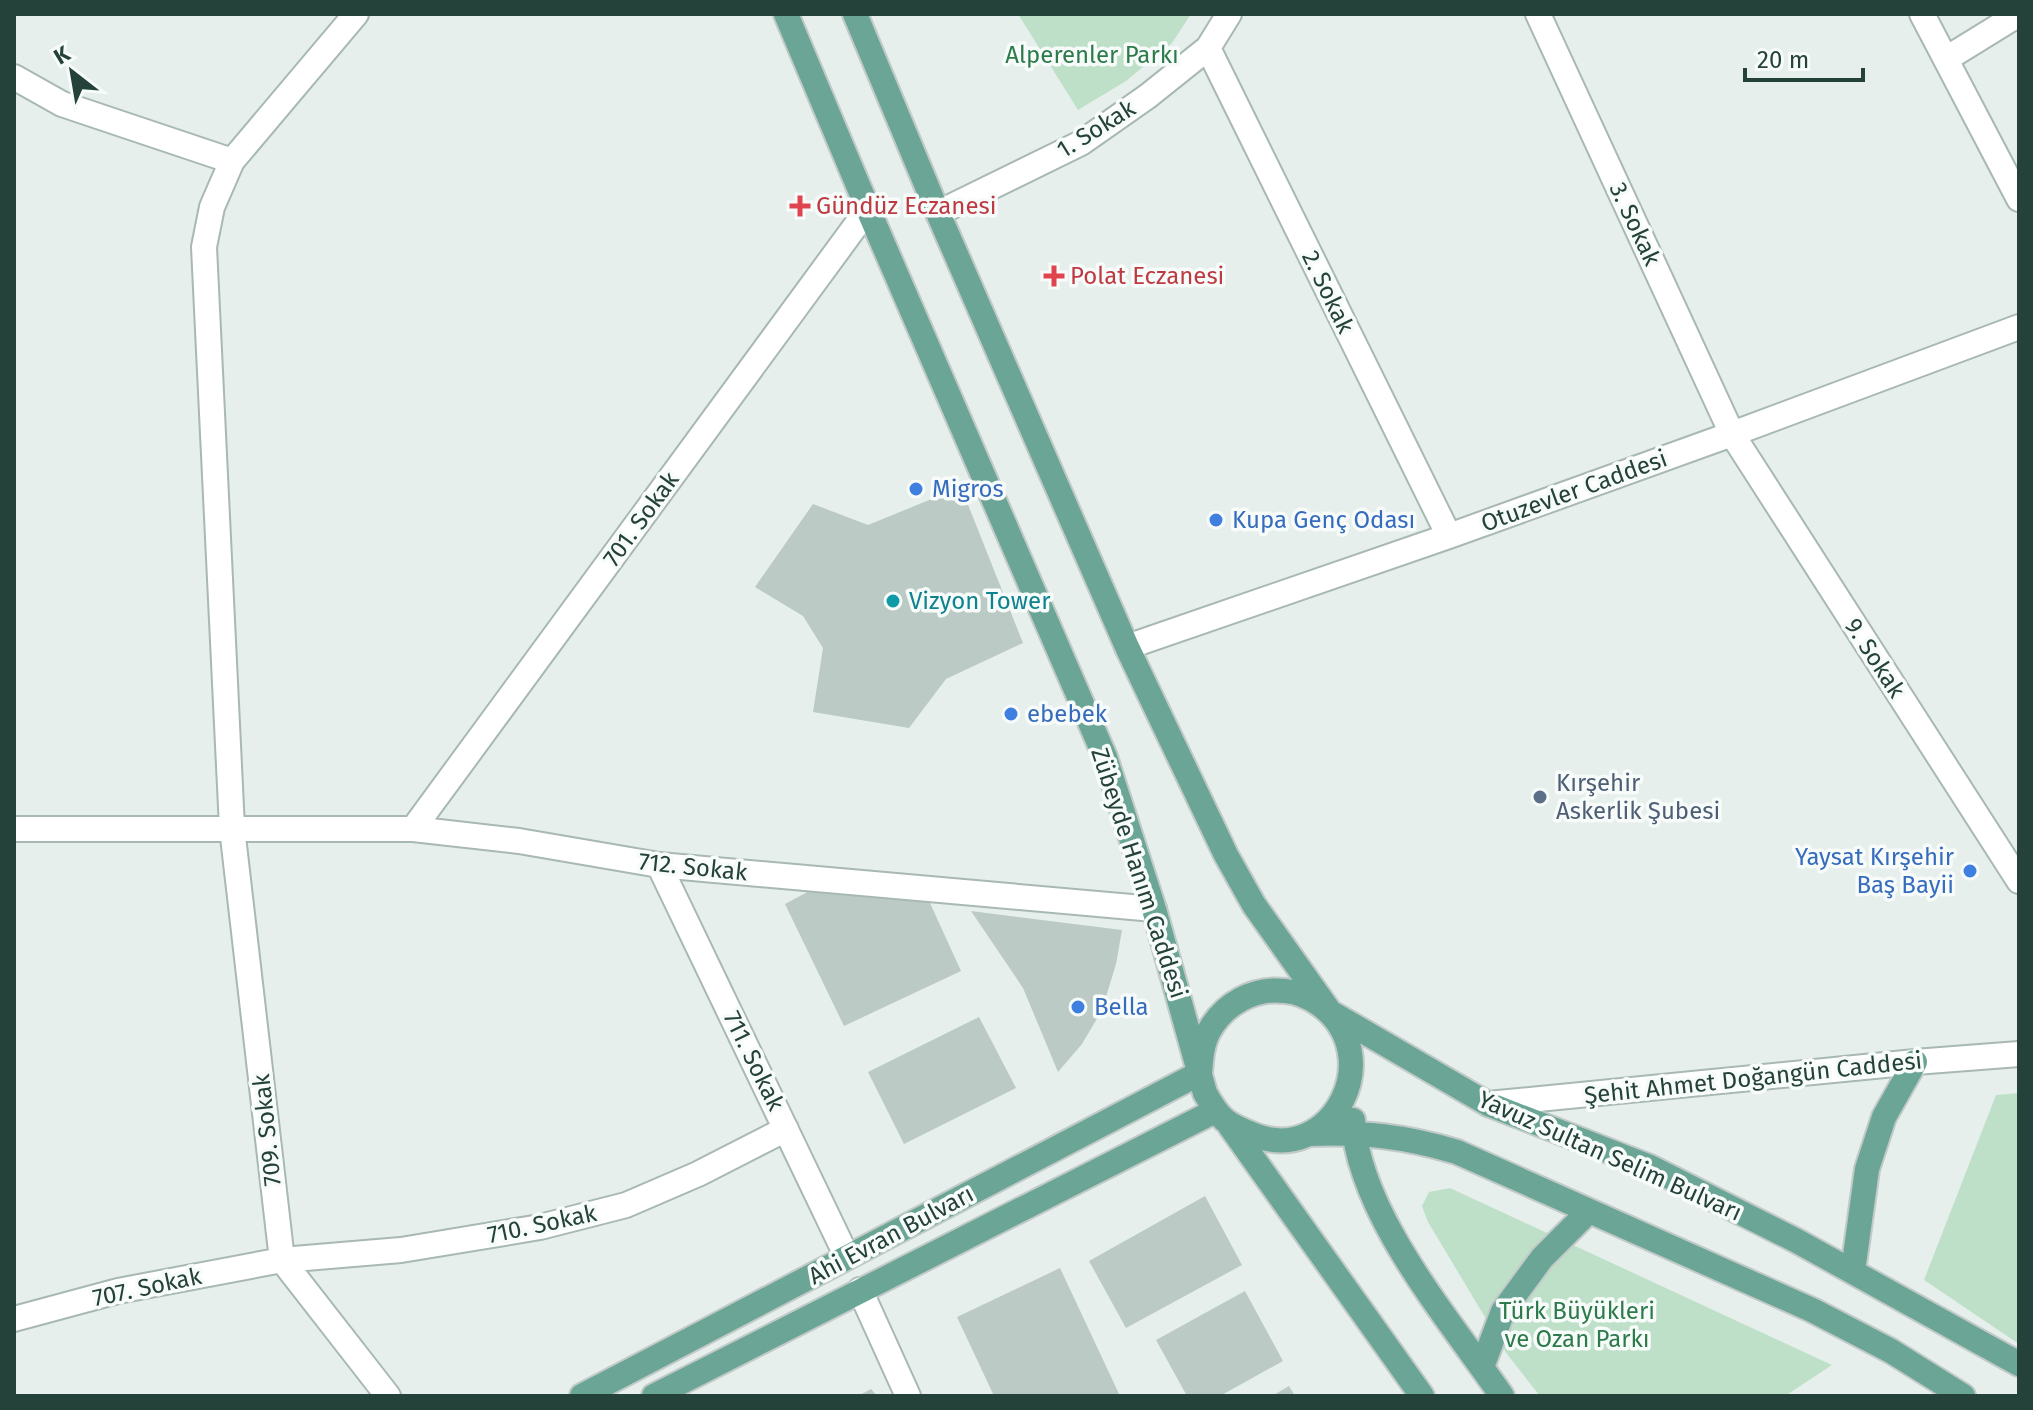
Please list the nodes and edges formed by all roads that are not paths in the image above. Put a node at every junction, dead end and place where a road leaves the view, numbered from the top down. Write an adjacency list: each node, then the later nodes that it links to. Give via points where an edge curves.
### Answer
1 (356, 14): 11 (street, 709. Sokak)
2 (786, 14): 13 (main road, Zübeyde Hanım Caddesi)
3 (855, 14): 14 (main road)
4 (1229, 14): 8 (street, 1. Sokak)
5 (1538, 14): 16 (street, 3. Sokak)
6 (1922, 14): 9 (street)
7 (2019, 14): 9 (street)
8 (1208, 48): 14 (street, 1. Sokak, via 1081,143); 17 (street, 2. Sokak)
9 (1946, 59): 12 (street)
10 (14, 77): 11 (street, via 62,104)
11 (232, 161): 19 (street, 709. Sokak, via 212,207 204,247)
12 (2019, 199)
13 (868, 209): 21 (street, 701. Sokak); 24 (main road, Zübeyde Hanım Caddesi, via 1105,757)
14 (938, 213): 18 (main road)
15 (2019, 327): 16 (street, Otuzevler Caddesi)
16 (1732, 434): 17 (street, Otuzevler Caddesi); 23 (street, 9. Sokak)
17 (1449, 536): 18 (street, Otuzevler Caddesi)
18 (1127, 647): 25 (main road, via 1226,855 1254,905)
19 (232, 828): 20 (street); 21 (street, 712. Sokak); 37 (street, 709. Sokak)
20 (14, 829)
21 (413, 829): 22 (street, 712. Sokak)
22 (659, 865): 24 (street, 712. Sokak); 32 (street, 711. Sokak)
23 (2019, 881)
24 (1154, 909): 28 (main road, Zübeyde Hanım Caddesi)
25 (1330, 1012): 28 (main road, via 1287,991 1262,991 1238,1000 1208,1033); 29 (main road, via 1344,1032); 30 (main road, Yavuz Sultan Selim Bulvarı)
26 (2019, 1054): 27 (street, Şehit Ahmet Doğangün Caddesi)
27 (1915, 1062): 30 (street, Şehit Ahmet Doğangün Caddesi); 38 (main road, via 1884,1117 1867,1169)
28 (1200, 1073): 31 (main road, via 1205,1093); 36 (main road, Ahi Evran Bulvarı)
29 (1351, 1080): 33 (main road); 34 (main road, via 1342,1103)
30 (1488, 1104): 38 (main road, Yavuz Sultan Selim Bulvarı, via 1650,1167)
31 (1222, 1118): 34 (main road, via 1268,1141); 39 (main road, Ahi Evran Bulvarı); 47 (main road)
32 (786, 1129): 36 (street, 711. Sokak); 37 (street, 710. Sokak, via 626,1205 540,1227 401,1250)
33 (1354, 1133): 34 (main road); 35 (main road, via 1398,1137 1457,1152); 42 (main road, via 1361,1166 1397,1244)
34 (1309, 1134)
35 (1589, 1211): 42 (main road, via 1542,1258 1503,1311); 49 (main road, via 1812,1310)
36 (847, 1257): 44 (main road, Ahi Evran Bulvarı)
37 (282, 1260): 40 (street, 707. Sokak, via 118,1291); 43 (street)
38 (1853, 1271): 41 (main road, Yavuz Sultan Selim Bulvarı)
39 (860, 1290): 45 (main road, Ahi Evran Bulvarı); 46 (street)
40 (14, 1319)
41 (2019, 1364)
42 (1482, 1367): 48 (main road)
43 (388, 1396)
44 (582, 1396)
45 (654, 1396)
46 (908, 1396)
47 (1422, 1396)
48 (1502, 1396)
49 (1963, 1396)

